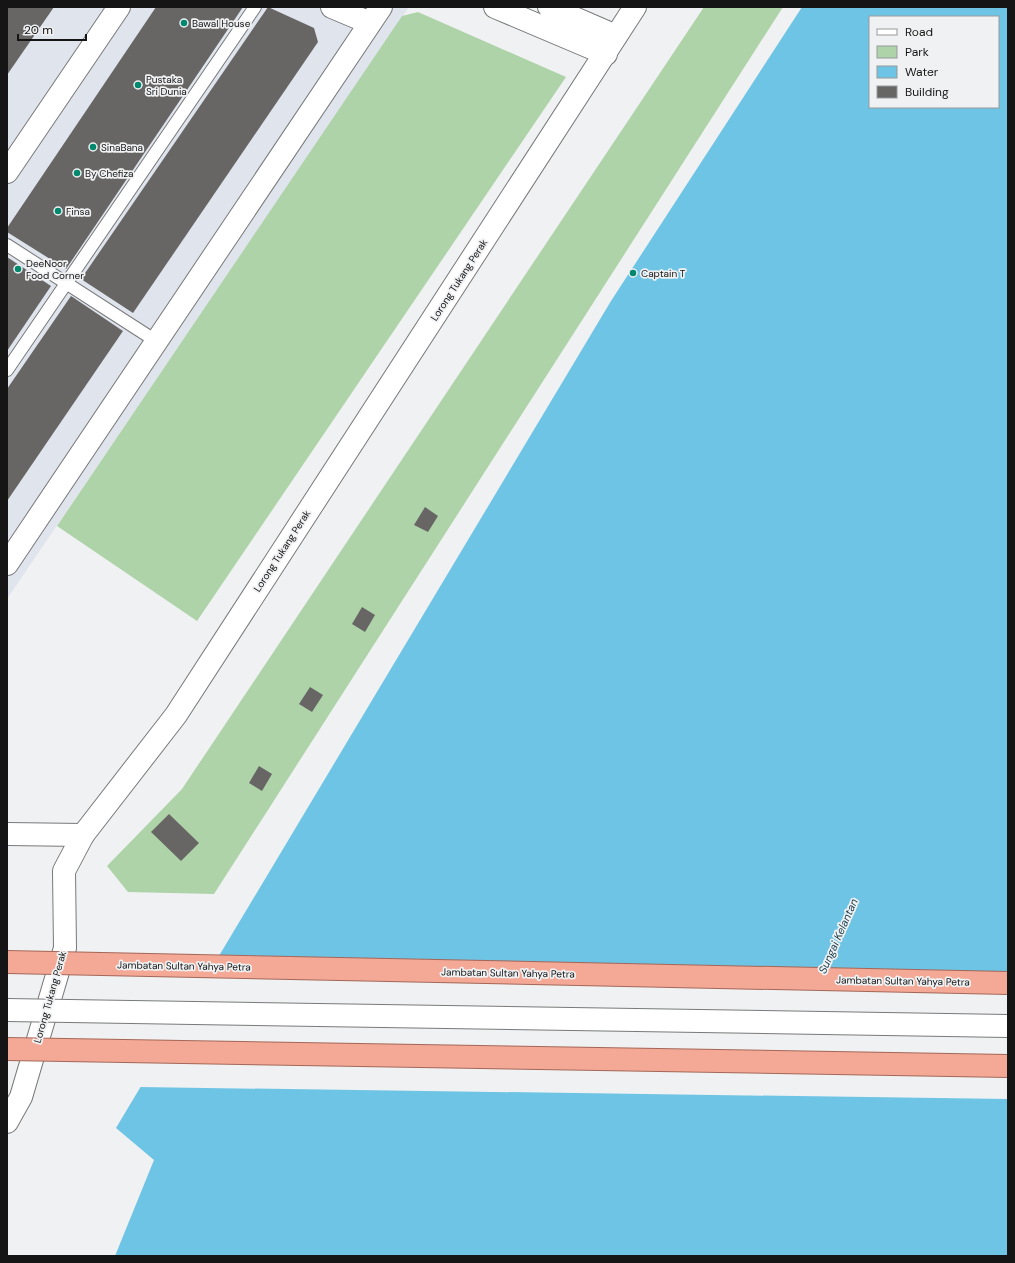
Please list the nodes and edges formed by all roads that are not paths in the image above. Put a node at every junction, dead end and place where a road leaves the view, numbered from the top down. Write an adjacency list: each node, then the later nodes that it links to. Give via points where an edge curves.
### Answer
1 (119, 7): 9 (street)
2 (255, 7): 11 (lane)
3 (332, 7): 7 (street)
4 (495, 7): 8 (street)
5 (549, 7): 8 (street)
6 (635, 7): 8 (street, Lorong Tukang Perak)
7 (375, 15): 12 (street)
8 (611, 45): 16 (street, Lorong Tukang Perak, via 176,716)
9 (7, 172)
10 (7, 245): 11 (lane)
11 (66, 283): 12 (lane); 13 (lane)
12 (156, 341): 14 (street)
13 (7, 370)
14 (7, 564)
15 (7, 834): 16 (street)
16 (83, 835): 23 (street, Lorong Tukang Perak, via 64,871 65,948 21,1097)
17 (7, 962): 18 (highway, Jambatan Sultan Yahya Petra, bridge)
18 (1008, 983)
19 (7, 1010): 20 (street, bridge)
20 (1008, 1026)
21 (7, 1049): 22 (highway, bridge)
22 (1008, 1066)
23 (7, 1122)

